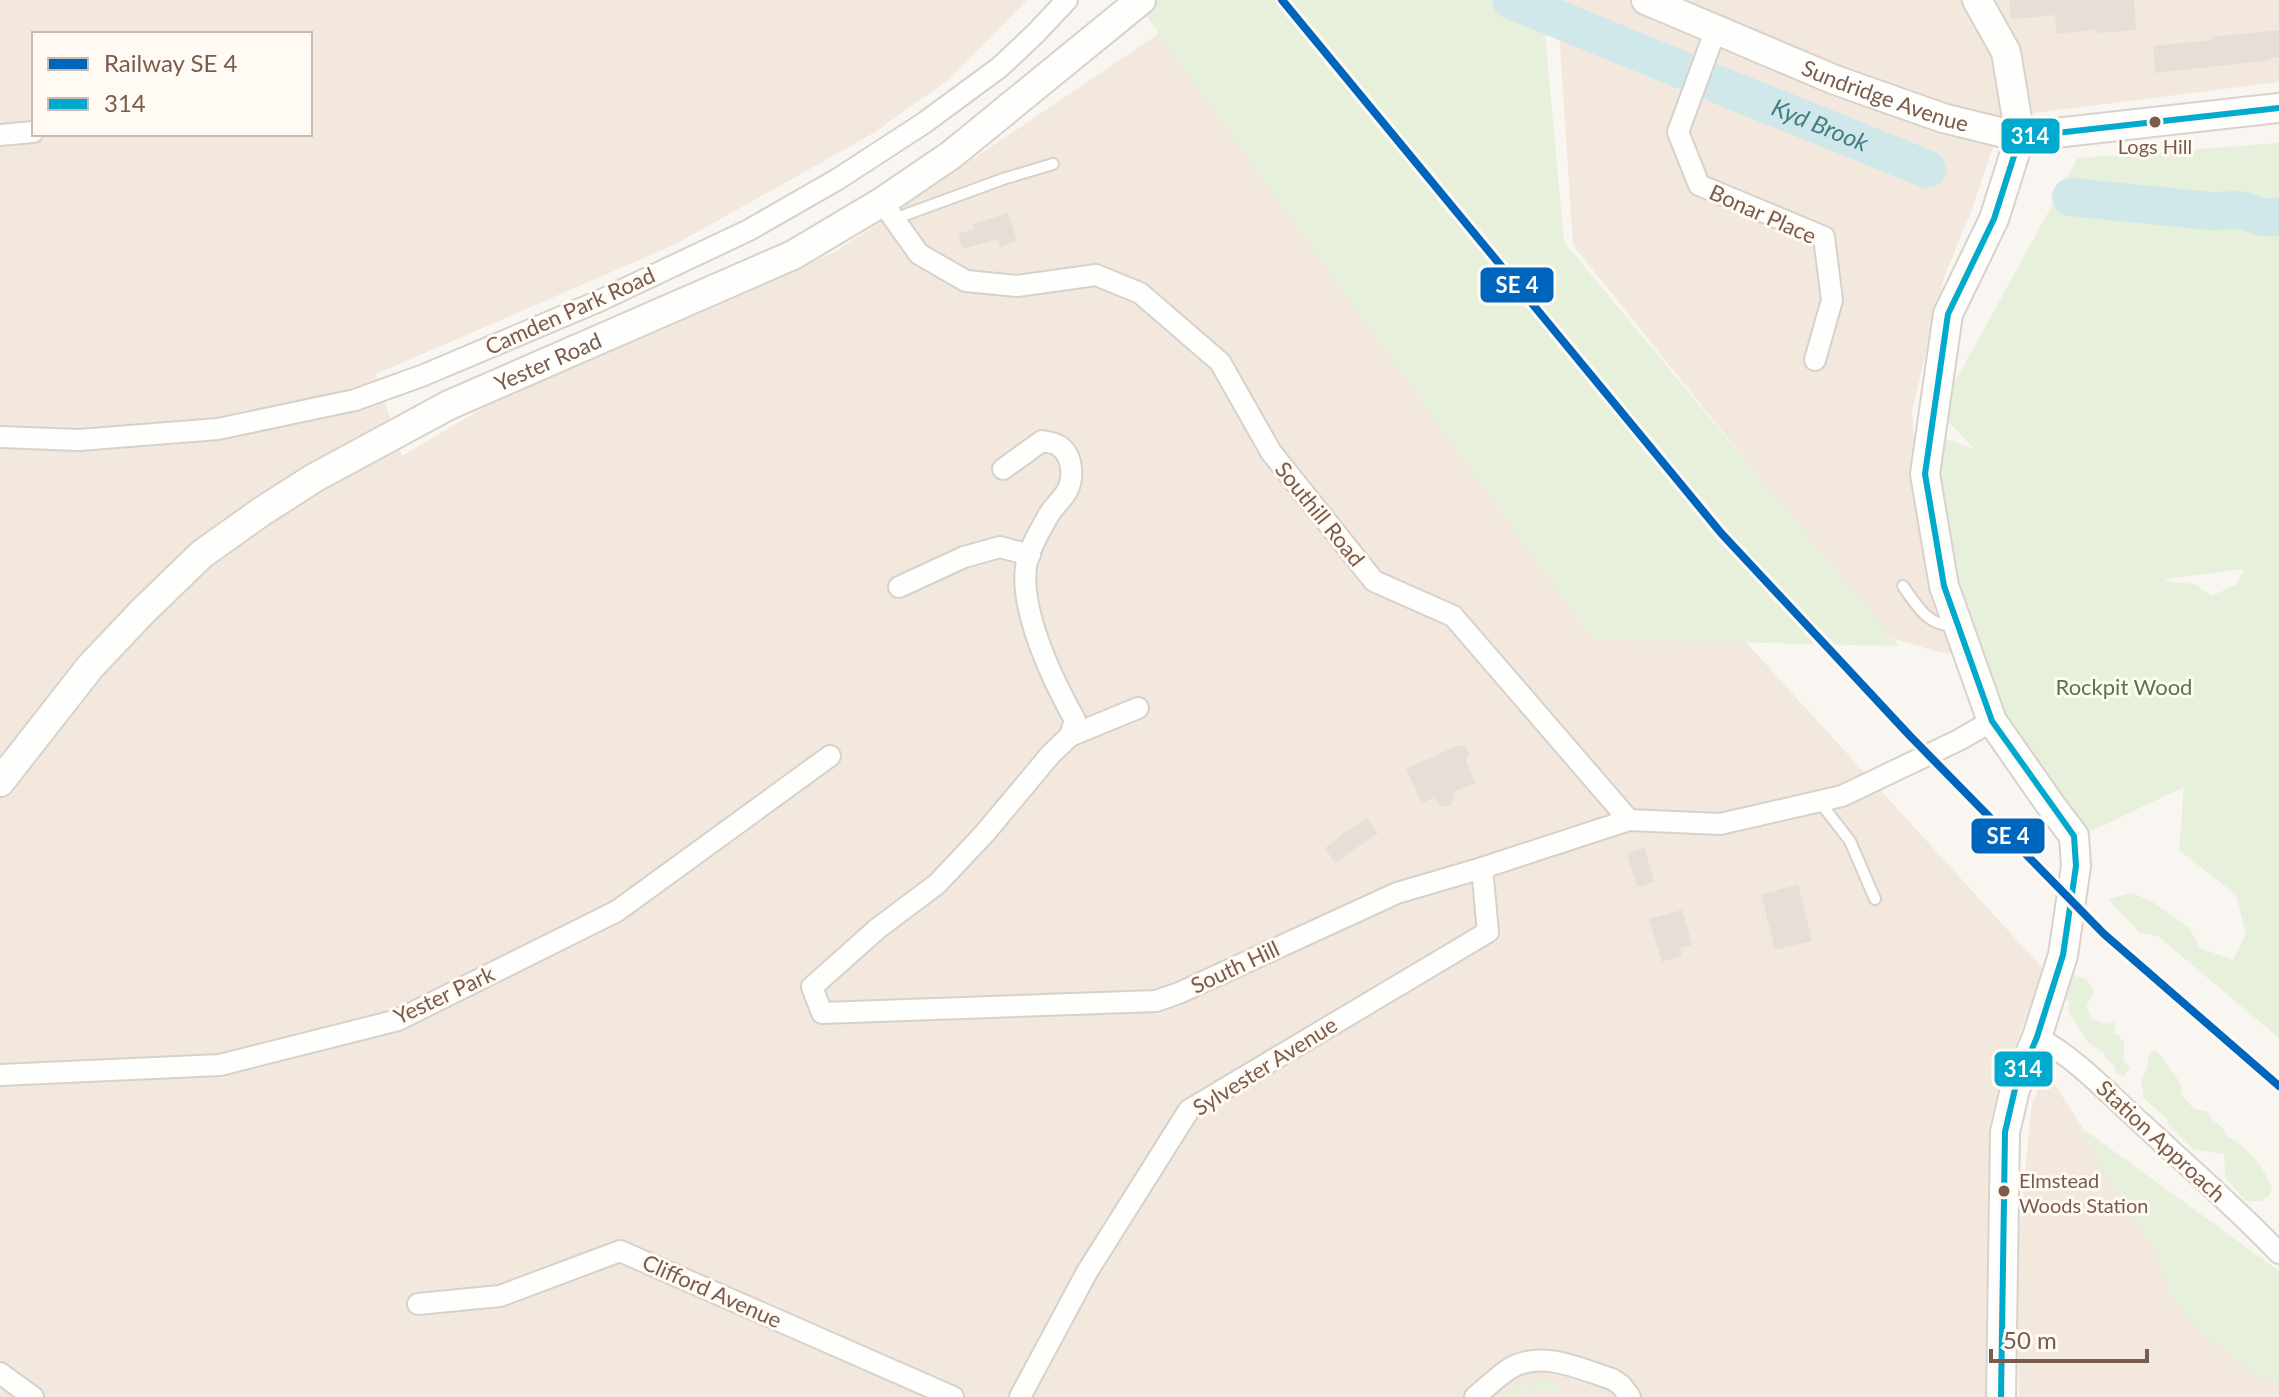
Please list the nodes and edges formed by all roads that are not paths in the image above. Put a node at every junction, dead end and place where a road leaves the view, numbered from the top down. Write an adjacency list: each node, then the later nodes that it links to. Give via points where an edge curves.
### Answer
1 (1067, 0): 13 (street, Camden Park Road, via 1000,67 838,179 749,230 424,375 355,400 218,429 79,440)
2 (1646, 0): 5 (street, Sundridge Avenue)
3 (1977, 0): 9 (street, via 2006,52)
4 (1134, 2): 11 (street, Yester Road)
5 (1716, 29): 9 (street, Sundridge Avenue, via 1835,80 1943,118); 12 (street, Bonar Place, via 1678,132 1699,185 1824,237 1832,300)
6 (2279, 108): 9 (street, Sundridge Avenue)
7 (32, 132): 8 (street)
8 (0, 135)
9 (2020, 137): 18 (street, via 1994,219 1948,314 1925,474 1944,586)
10 (1053, 164): 11 (lane)
11 (888, 210): 23 (street, Yester Road, via 449,405 261,512 202,554 142,612 90,667); 25 (street, Southill Road, via 919,254 966,281 1017,286 1096,275 1140,293 1220,362 1271,452 1374,581 1453,616)
12 (1815, 360)
13 (0, 437)
14 (1003, 469): 15 (street, via 1042,441 1059,445 1069,457 1068,489)
15 (1030, 555): 17 (street, via 1000,547); 21 (street, via 1026,597 1041,647 1075,720)
16 (1903, 586): 18 (lane, via 1930,621)
17 (899, 587)
18 (1958, 625): 20 (street)
19 (1138, 708): 21 (street)
20 (1992, 721): 24 (street, via 1842,796); 28 (street, via 2074,836 2076,866 2063,955)
21 (1070, 736): 26 (street, South Hill, via 937,884 812,987 822,1013 1156,1001 1397,893)
22 (830, 756): 29 (street, Yester Park, via 617,911 398,1020 220,1065)
23 (0, 782)
24 (1819, 801): 25 (street, via 1720,824); 27 (lane, via 1850,841)
25 (1629, 820): 26 (street, South Hill)
26 (1482, 868): 35 (street, Sylvester Avenue, via 1488,932 1189,1110 1087,1272)
27 (1875, 899)
28 (2037, 1037): 30 (street, Station Approach, via 2088,1074); 38 (street, via 2015,1089 2005,1132)
29 (0, 1075)
30 (2279, 1253)
31 (418, 1304): 34 (street, Clifford Avenue, via 500,1296 620,1251)
32 (0, 1373): 33 (street)
33 (33, 1397)
34 (953, 1397)
35 (1020, 1397)
36 (1475, 1397): 37 (street, via 1508,1369 1535,1359 1612,1379)
37 (1630, 1397)
38 (2001, 1397)

